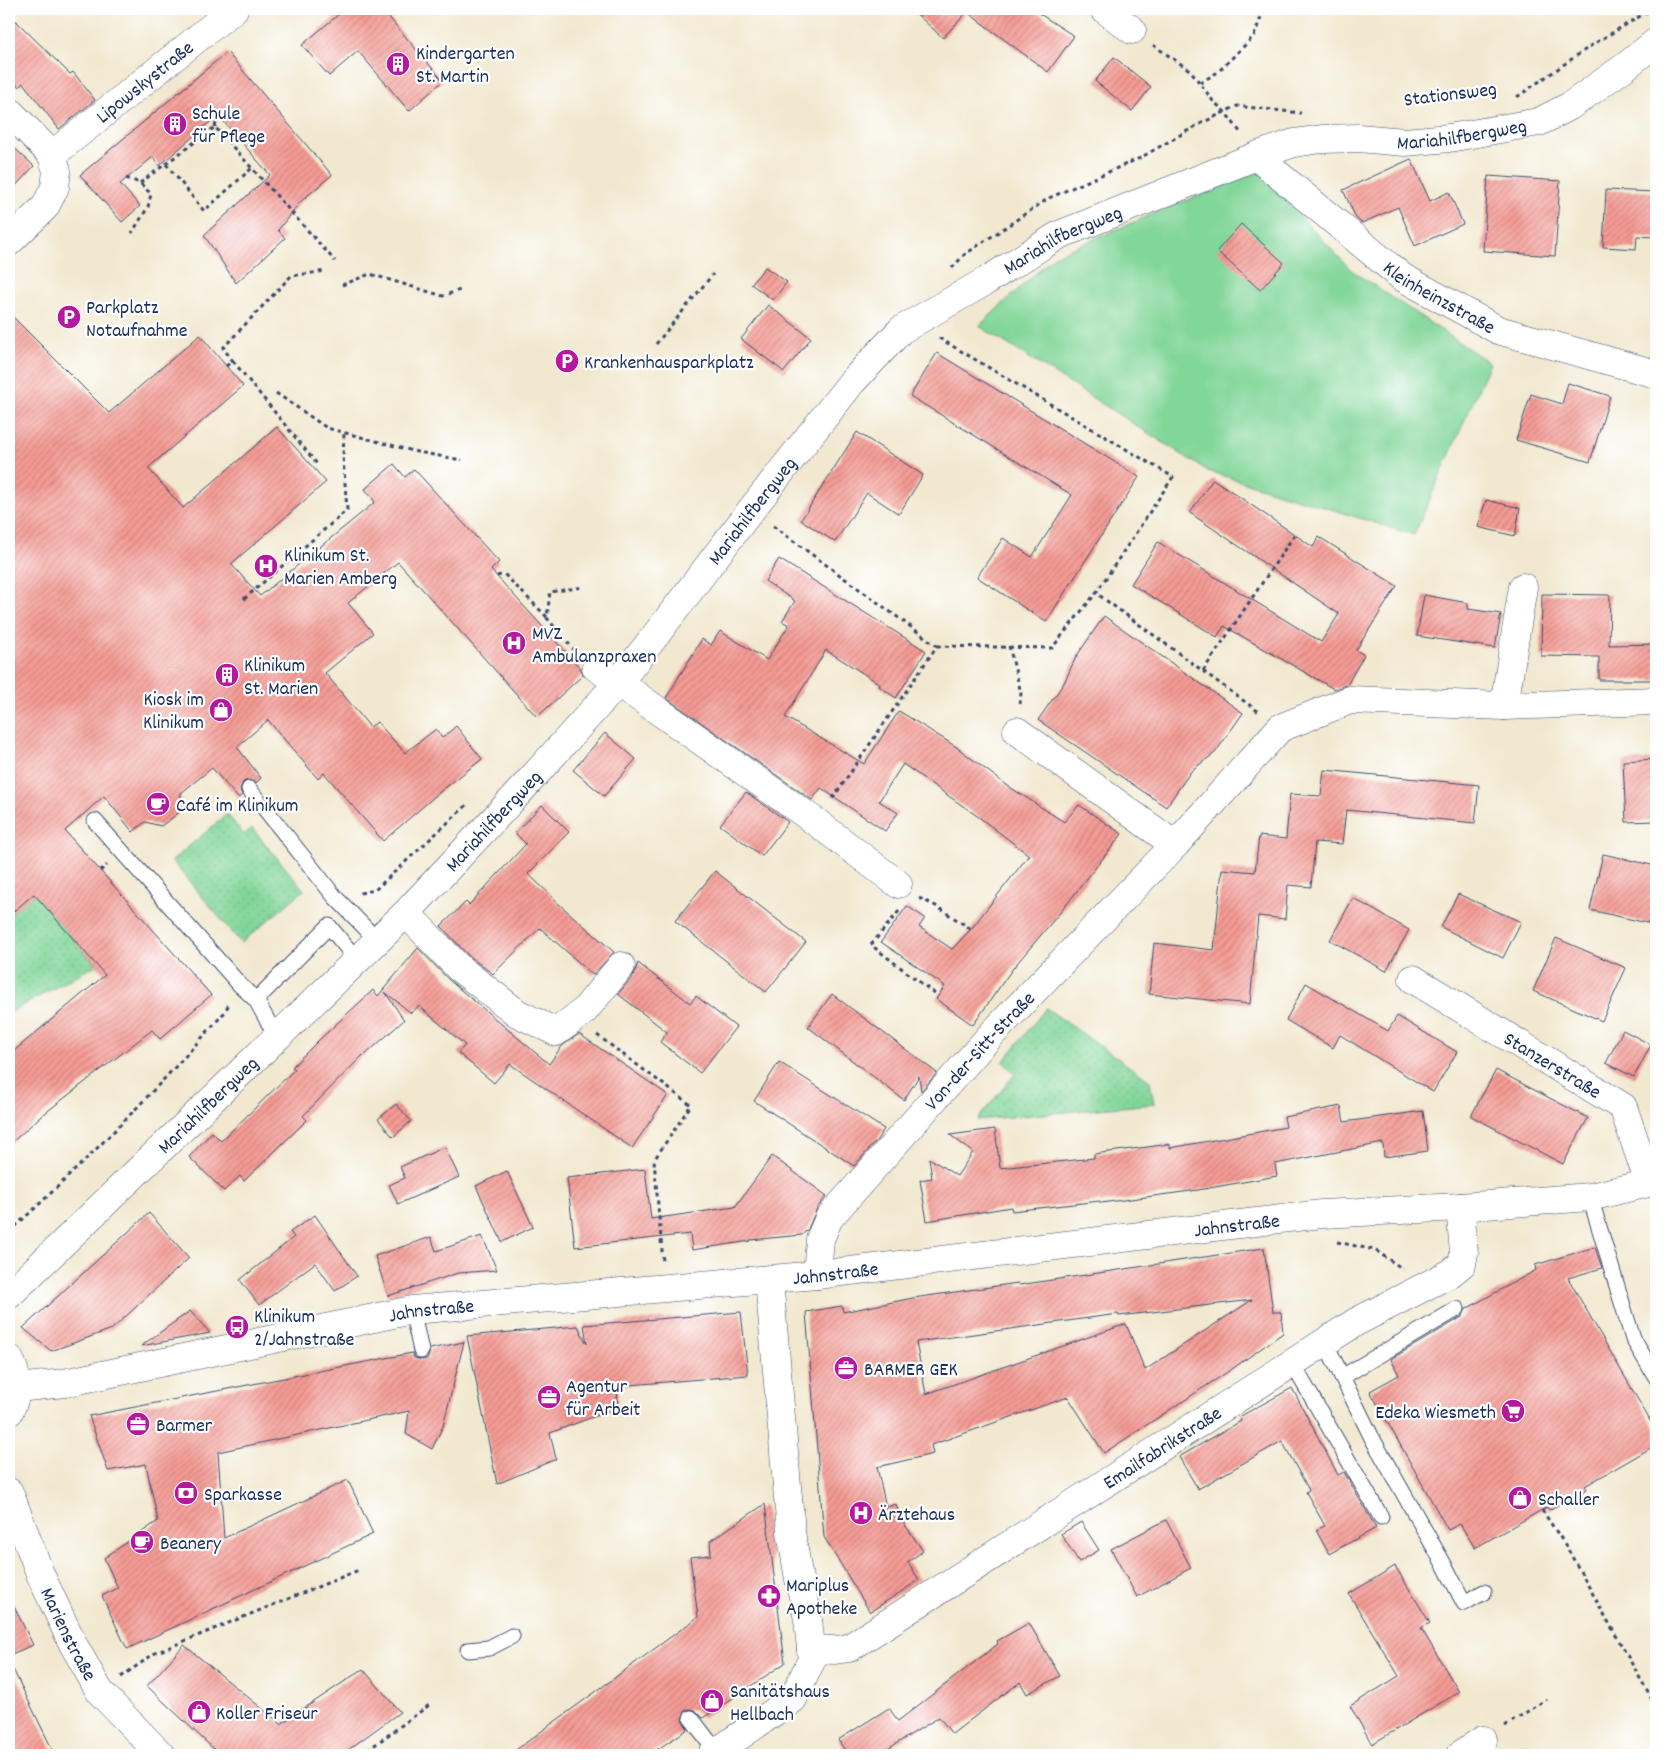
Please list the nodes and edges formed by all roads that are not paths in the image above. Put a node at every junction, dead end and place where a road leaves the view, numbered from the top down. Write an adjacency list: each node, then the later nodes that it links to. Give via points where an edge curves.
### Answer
1 (234, 9): 6 (street, Lipowskystraße)
2 (1104, 9): 3 (street)
3 (1132, 30)
4 (1656, 42): 7 (street, Mariahilfbergweg, via 1570,106 1539,122 1406,142 1322,139 1294,143)
5 (9, 111): 6 (street)
6 (52, 155): 8 (street, via 57,172 55,187 45,207)
7 (1259, 155): 9 (street, Kleinheinzstraße, via 1270,168 1402,277 1498,330); 12 (street, Mariahilfbergweg, via 1059,235 901,330 851,383)
8 (9, 242)
9 (1656, 374)
10 (1523, 587): 14 (street)
11 (586, 660): 12 (street)
12 (618, 683): 19 (street, via 816,822); 20 (street, Mariahilfbergweg)
13 (1656, 701): 14 (street, Von-der-Sitt-Straße)
14 (1504, 706): 18 (street, Von-der-Sitt-Straße, via 1350,700 1280,728)
15 (1017, 731): 18 (street)
16 (249, 789): 21 (lane, via 336,897)
17 (95, 821): 25 (lane)
18 (1174, 845): 30 (street, Von-der-Sitt-Straße, via 991,1035 830,1218 820,1239)
19 (898, 884)
20 (406, 913): 21 (street, Mariahilfbergweg); 23 (street, via 459,968 517,1013 556,1032 584,1011)
21 (378, 941): 22 (street, Mariahilfbergweg)
22 (357, 960): 25 (lane, via 329,926); 26 (street, Mariahilfbergweg)
23 (621, 966)
24 (1413, 979): 27 (street, Stanzerstraße, via 1623,1107)
25 (256, 1000): 26 (lane)
26 (277, 1038): 32 (street, Mariahilfbergweg)
27 (1652, 1182): 28 (street, Jahnstraße)
28 (1590, 1197): 29 (street, Jahnstraße); 40 (lane, via 1633,1340)
29 (1460, 1207): 30 (street, Jahnstraße, via 1322,1214); 35 (street, Emailfabrikstraße, via 1462,1264)
30 (817, 1275): 31 (street, Jahnstraße)
31 (769, 1280): 34 (street, Jahnstraße); 46 (street, via 791,1532)
32 (9, 1295)
33 (1457, 1309): 39 (lane)
34 (412, 1310): 36 (lane); 41 (street, Jahnstraße, via 64,1383)
35 (1325, 1342): 38 (street, Emailfabrikstraße); 39 (lane)
36 (421, 1350)
37 (9, 1358): 41 (street, via 16,1373)
38 (1292, 1363): 43 (lane); 46 (street, Emailfabrikstraße, via 849,1648)
39 (1342, 1377): 44 (lane, via 1372,1438 1464,1603)
40 (1656, 1377)
41 (13, 1400)
42 (9, 1492): 51 (street, Marienstraße, via 41,1576 100,1692)
43 (1381, 1517)
44 (1484, 1592)
45 (512, 1636): 47 (lane, via 489,1648)
46 (811, 1649): 50 (street, via 812,1659 793,1699)
47 (468, 1650)
48 (691, 1718): 50 (lane)
49 (1483, 1740): 52 (street)
50 (715, 1754)
51 (161, 1755)
52 (1460, 1755)

